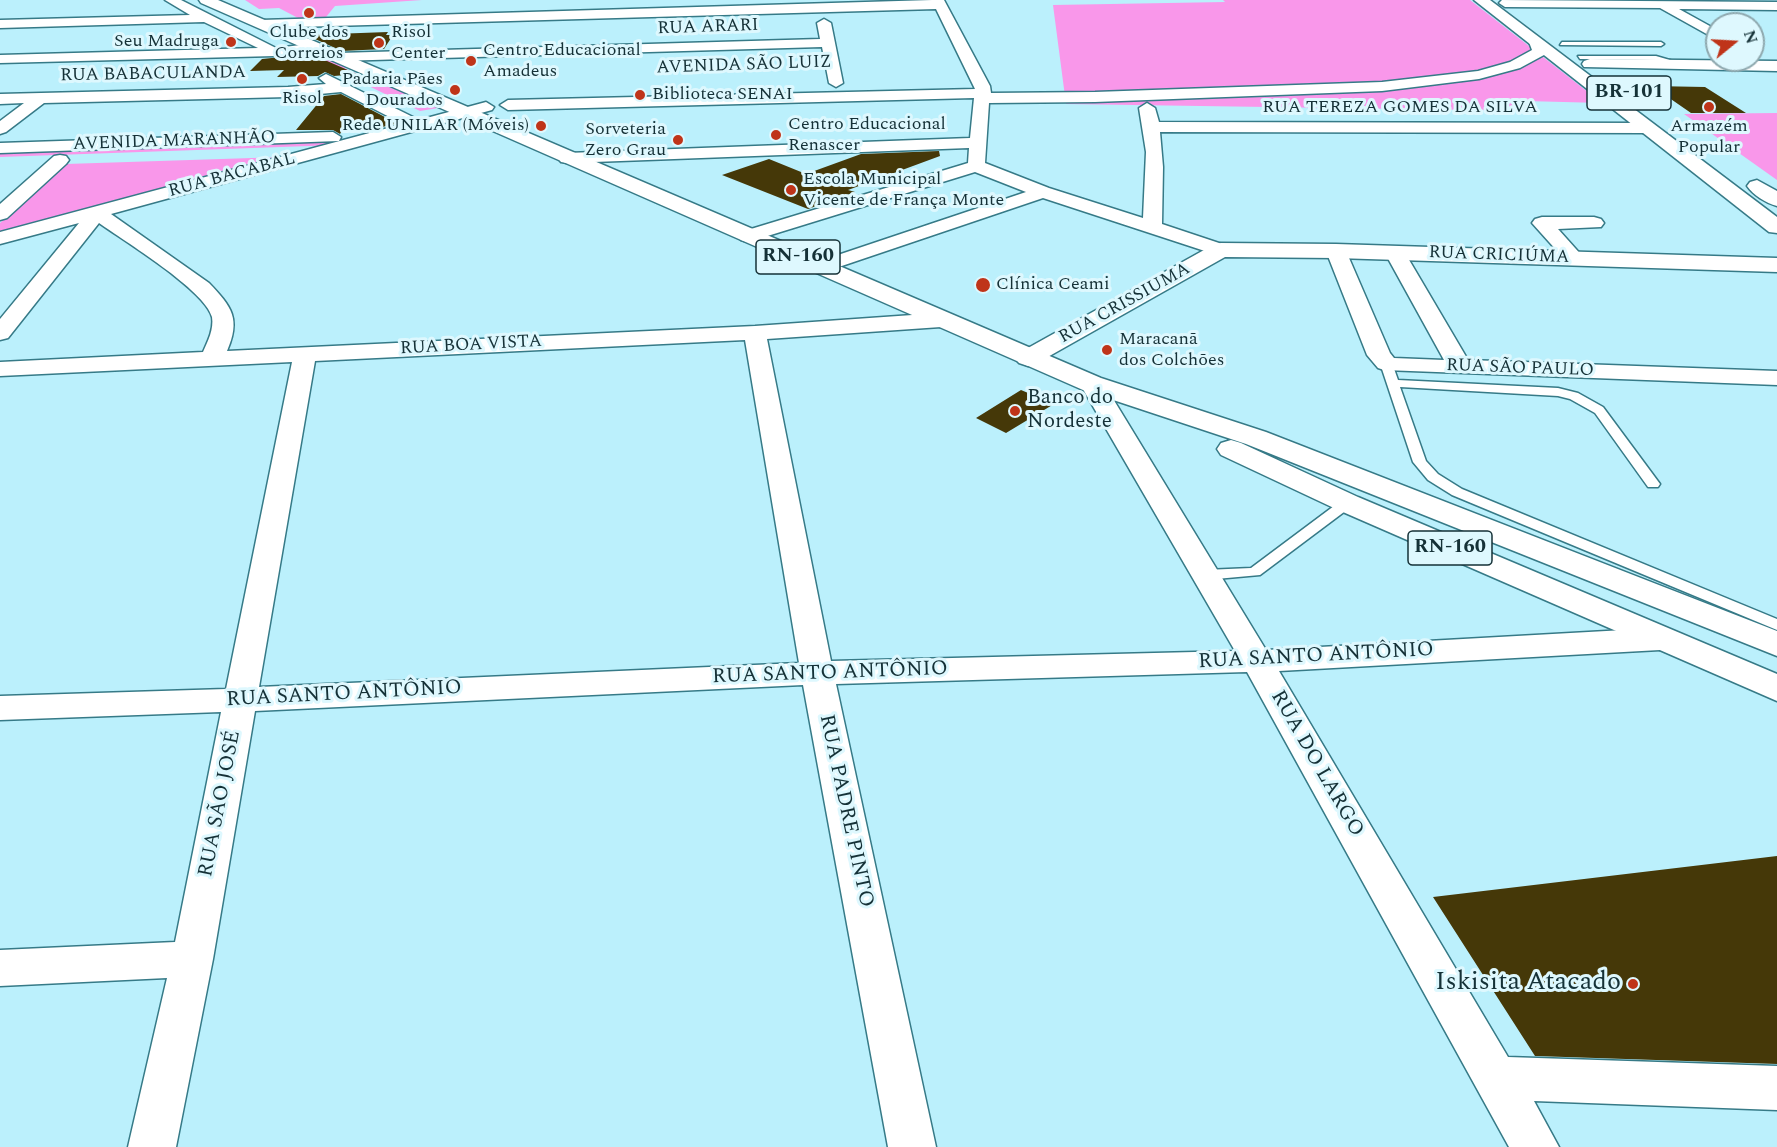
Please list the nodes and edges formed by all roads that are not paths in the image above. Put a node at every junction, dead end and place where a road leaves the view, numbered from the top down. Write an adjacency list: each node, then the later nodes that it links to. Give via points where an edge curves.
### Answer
1 (171, 0): 12 (street)
2 (206, 0): 10 (main road, RN-160)
3 (539, 0): 11 (street)
4 (1481, 0): 16 (main road, BR-101)
5 (1503, 1): 6 (street); 18 (main road, BR-101)
6 (1659, 2): 8 (street); 15 (street)
7 (940, 3): 9 (street); 30 (street)
8 (1777, 6)
9 (821, 8): 11 (street); 17 (street)
10 (239, 14): 12 (street); 14 (main road, RN-160)
11 (531, 15): 14 (street)
12 (204, 18): 13 (street); 21 (street)
13 (0, 24)
14 (261, 24): 20 (main road, RN-160)
15 (1705, 29)
16 (1536, 42): 30 (street, via 1539,52 1510,68 1395,85 1084,98); 41 (main road, BR-101)
17 (827, 43): 22 (street, RUA ARARI); 28 (street)
18 (1562, 44): 19 (lane); 24 (main road, BR-101)
19 (1661, 44)
20 (317, 47): 21 (street); 22 (main road, RN-160)
21 (275, 52): 23 (street); 25 (street)
22 (338, 57): 35 (main road, RN-160)
23 (0, 59)
24 (1585, 61): 26 (main road); 31 (main road, BR-101)
25 (294, 62)
26 (1777, 66)
27 (314, 72): 29 (street)
28 (836, 83): 30 (street, AVENIDA SÃO LUIZ); 34 (street, AVENIDA SÃO LUIZ)
29 (343, 87): 32 (street, RUA BABACULANDA, via 288,92); 39 (street)
30 (983, 90): 34 (street, AVENIDA SÃO LUIZ); 44 (street)
31 (1633, 96)
32 (42, 97): 33 (street, RUA BABACULANDA); 42 (street)
33 (0, 99)
34 (508, 99): 36 (street)
35 (436, 100): 36 (street); 38 (main road, RN-160)
36 (481, 102): 38 (street)
37 (1147, 107): 40 (street)
38 (464, 112): 39 (street, RUA BACABAL); 47 (main road, RN-160)
39 (416, 125): 43 (street, RUA BACABAL)
40 (1153, 127): 41 (street, RUA TEREZA GOMES DA SILVA); 58 (street, via 1156,151)
41 (1647, 128): 51 (main road, BR-101)
42 (0, 129)
43 (384, 135): 45 (street, AVENIDA MARANHÃO); 46 (street, RUA BACABAL)
44 (977, 143): 47 (street); 50 (street)
45 (0, 148)
46 (328, 150): 48 (street, AVENIDA MARANHÃO); 55 (street, RUA BACABAL)
47 (567, 158): 61 (main road, RN-160)
48 (60, 160): 49 (street, AVENIDA MARANHÃO); 56 (street)
49 (0, 162)
50 (976, 166): 52 (street); 61 (street)
51 (1722, 184): 59 (main road, BR-101); 60 (main road, via 1718,190)
52 (1043, 192): 58 (street); 68 (street)
53 (1777, 200): 54 (main road, via 1752,182)
54 (1777, 211)
55 (97, 213): 62 (street, RUA BACABAL); 70 (street); 73 (street, via 209,295 224,316 224,331)
56 (0, 214)
57 (1594, 223): 66 (street, via 1542,223)
58 (1152, 227): 63 (street)
59 (1777, 227)
60 (1777, 234)
61 (748, 236): 68 (main road, RN-160)
62 (0, 238)
63 (1221, 250): 64 (main road, RUA CRICIÚMA); 74 (main road, RUA CRISSIUMA)
64 (1336, 251): 65 (main road, RUA CRICIÚMA); 77 (street)
65 (1395, 253): 66 (main road, RUA CRICIÚMA); 75 (street)
66 (1574, 258): 67 (main road, RUA CRICIÚMA)
67 (1777, 265)
68 (821, 267): 69 (main road, RN-160)
69 (941, 321): 71 (street, RUA BOA VISTA); 74 (main road, RN-160)
70 (0, 333)
71 (755, 333): 72 (street, RUA BOA VISTA); 88 (street, RUA PADRE PINTO)
72 (305, 353): 73 (street, RUA BOA VISTA); 90 (street, RUA SÃO JOSÉ)
73 (212, 358): 76 (street, RUA BOA VISTA)
74 (1028, 358): 79 (main road, RN-160)
75 (1459, 366): 77 (street, RUA SÃO PAULO, via 1398,365); 78 (street, RUA SÃO PAULO)
76 (0, 369)
77 (1389, 373): 81 (lane, via 1574,396 1599,410); 84 (lane, via 1420,462 1433,477 1457,492)
78 (1777, 378)
79 (1092, 384): 80 (main road, RN-160); 83 (street, RUA DO LARGO)
80 (1128, 396): 82 (main road, RN-160, via 1270,469); 86 (main road, RN-160, via 1256,438)
81 (1653, 484)
82 (1347, 503): 83 (lane, via 1255,572); 85 (main road, RN-160)
83 (1205, 575): 87 (street, RUA DO LARGO)
84 (1777, 625)
85 (1660, 639): 87 (street, RUA SANTO ANTÔNIO); 89 (main road, RN-160)
86 (1777, 644)
87 (1257, 661): 88 (street, RUA SANTO ANTÔNIO); 94 (street, RUA DO LARGO)
88 (817, 673): 90 (street, RUA SANTO ANTÔNIO); 97 (street, RUA PADRE PINTO)
89 (1777, 688)
90 (240, 700): 91 (street, RUA SANTO ANTÔNIO); 92 (street, RUA SÃO JOSÉ)
91 (0, 708)
92 (192, 959): 93 (street); 96 (street, RUA SÃO JOSÉ)
93 (0, 968)
94 (1495, 1077): 95 (street); 98 (street, RUA DO LARGO)
95 (1777, 1088)
96 (152, 1147)
97 (912, 1147)
98 (1535, 1147)

